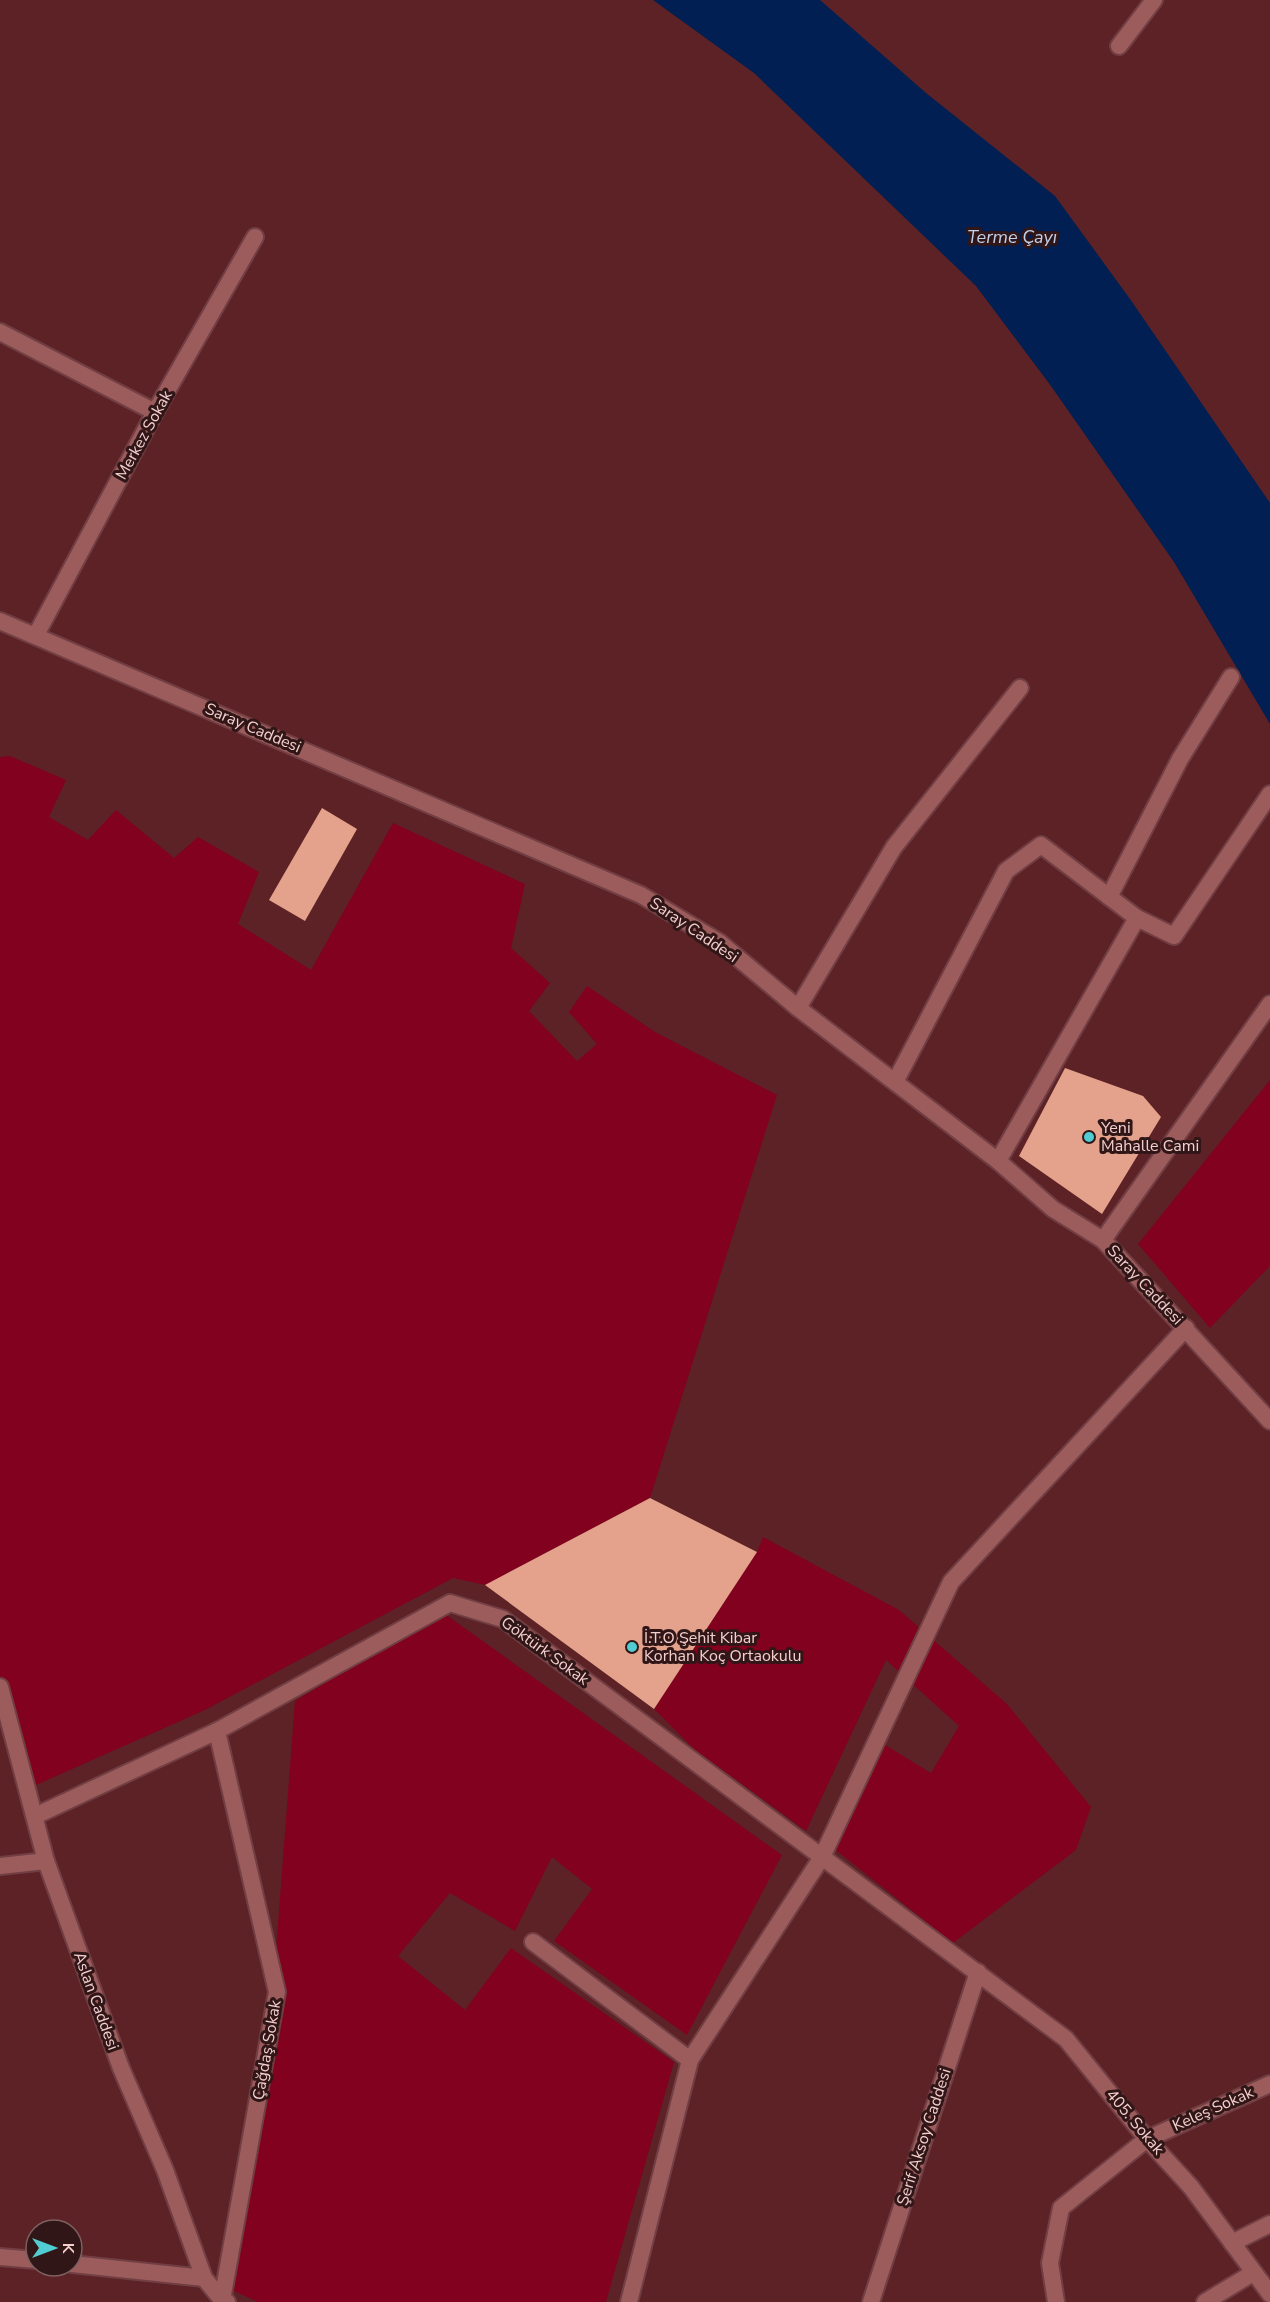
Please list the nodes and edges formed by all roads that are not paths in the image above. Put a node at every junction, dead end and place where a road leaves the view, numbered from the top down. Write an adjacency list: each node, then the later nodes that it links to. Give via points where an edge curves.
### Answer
1 (1154, 0): 2 (street)
2 (1119, 46)
3 (255, 237): 5 (street, Merkez Sokak)
4 (0, 332): 5 (street)
5 (155, 412): 7 (street, Merkez Sokak)
6 (0, 621): 7 (street, Saray Caddesi)
7 (36, 635): 14 (street, Saray Caddesi, via 641,895 719,942)
8 (1231, 677): 11 (street, via 1180,759)
9 (1020, 688): 14 (street, via 894,847)
10 (1270, 794): 12 (street, via 1174,936)
11 (1109, 897): 12 (street); 15 (street, via 1041,845 1006,871)
12 (1137, 918): 16 (street)
13 (1270, 1004): 17 (street)
14 (798, 1008): 15 (street, Saray Caddesi)
15 (895, 1082): 16 (street, Saray Caddesi)
16 (999, 1161): 17 (street, Saray Caddesi, via 1053,1209)
17 (1104, 1240): 18 (street, Saray Caddesi)
18 (1186, 1328): 19 (street, Saray Caddesi); 23 (street, via 951,1582)
19 (1270, 1421)
20 (0, 1687): 22 (street, Aslan Caddesi)
21 (217, 1731): 22 (street, Göktürk Sokak); 23 (street, Göktürk Sokak, via 450,1603 503,1619); 39 (street, Çağdaş Sokak, via 277,1992)
22 (35, 1816): 24 (street, Aslan Caddesi)
23 (822, 1857): 27 (street, Göktürk Sokak); 28 (street)
24 (46, 1861): 25 (street); 37 (street, Aslan Caddesi, via 121,2068 165,2170)
25 (0, 1866)
26 (533, 1942): 28 (street)
27 (978, 1971): 30 (street, 405. Sokak, via 1066,2039); 41 (street, Şerif Aksoy Caddesi)
28 (690, 2060): 40 (street)
29 (1270, 2084): 30 (street, Keleş Sokak)
30 (1147, 2139): 32 (street, 405. Sokak, via 1191,2187); 42 (street, Keleş Sokak, via 1061,2208 1050,2263)
31 (1270, 2224): 32 (street)
32 (1233, 2243): 36 (street, 405. Sokak)
33 (0, 2257): 34 (street)
34 (24, 2259)
35 (84, 2265): 37 (street)
36 (1253, 2273): 38 (street, 405. Sokak); 43 (street)
37 (204, 2278): 39 (street, Aslan Caddesi)
38 (1270, 2294)
39 (224, 2301)
40 (629, 2302)
41 (871, 2302)
42 (1056, 2302)
43 (1205, 2302)

